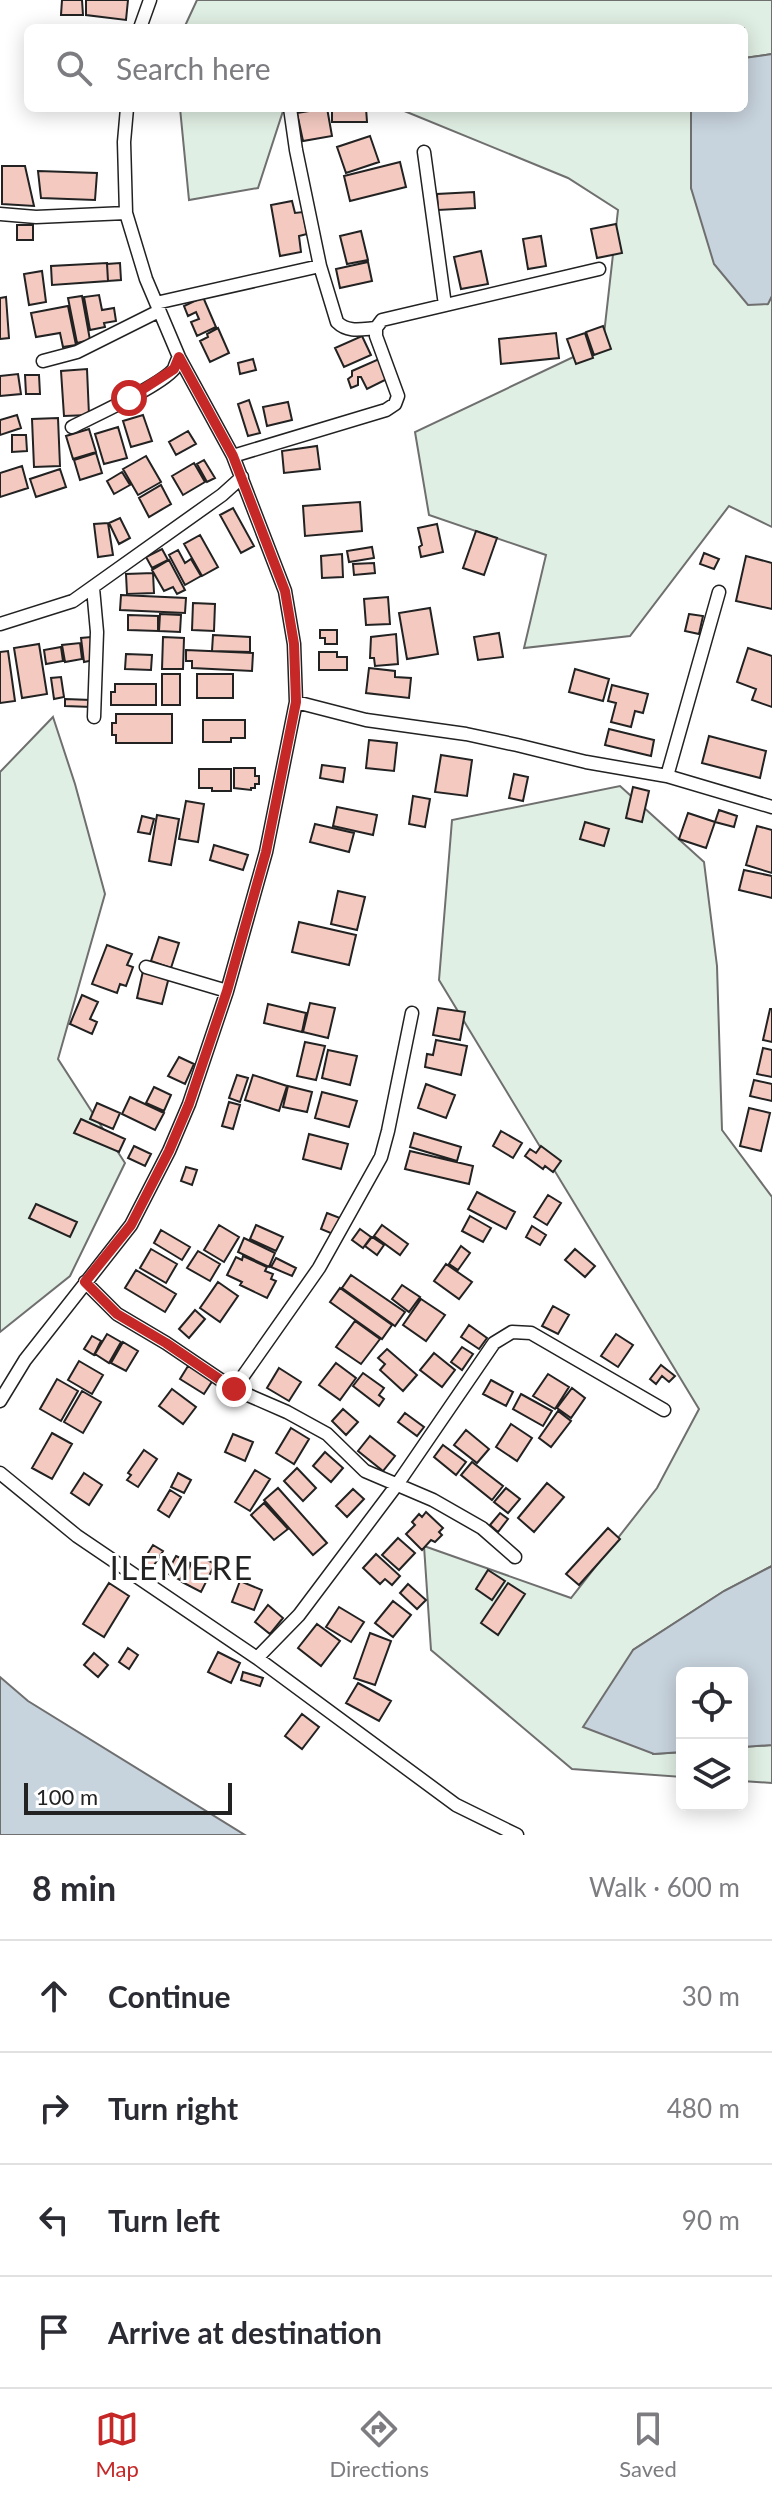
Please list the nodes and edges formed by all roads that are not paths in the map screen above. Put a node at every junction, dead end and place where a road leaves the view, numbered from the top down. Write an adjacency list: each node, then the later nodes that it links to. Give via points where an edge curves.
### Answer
1 (150, 0): 2 (street)
2 (141, 24)
3 (127, 112): 6 (street)
4 (291, 112): 8 (street)
5 (424, 152): 10 (street)
6 (126, 213): 7 (street); 11 (street)
7 (0, 214)
8 (320, 266): 11 (street); 12 (street, via 337,322 353,330)
9 (599, 269): 10 (street)
10 (445, 305): 12 (street, via 382,320)
11 (158, 307): 13 (street); 14 (street, via 77,352)
12 (376, 328): 16 (street, via 398,396 395,404)
13 (179, 357): 15 (street, via 163,377); 16 (street)
14 (43, 361)
15 (72, 427)
16 (233, 456): 17 (street)
17 (242, 477): 18 (street); 21 (street, via 285,591)
18 (93, 588): 20 (street, via 73,601); 22 (street)
19 (719, 592): 23 (street)
20 (0, 624)
21 (296, 702): 23 (street); 26 (street, via 266,852)
22 (94, 717)
23 (667, 776): 24 (street)
24 (772, 807)
25 (146, 967): 26 (street)
26 (227, 991): 28 (street, via 169,1151 131,1225)
27 (412, 1013): 29 (street, via 381,1157 319,1268)
28 (85, 1282): 29 (street, via 117,1314); 30 (street)
29 (234, 1389): 33 (street, via 327,1434 365,1471)
30 (0, 1401)
31 (664, 1410): 33 (street, via 531,1333 512,1332 494,1343)
32 (0, 1473): 35 (street, via 77,1536)
33 (396, 1486): 34 (street, via 482,1528); 35 (street, via 299,1615)
34 (515, 1557)
35 (257, 1658): 36 (street, via 456,1805)
36 (517, 1835)

